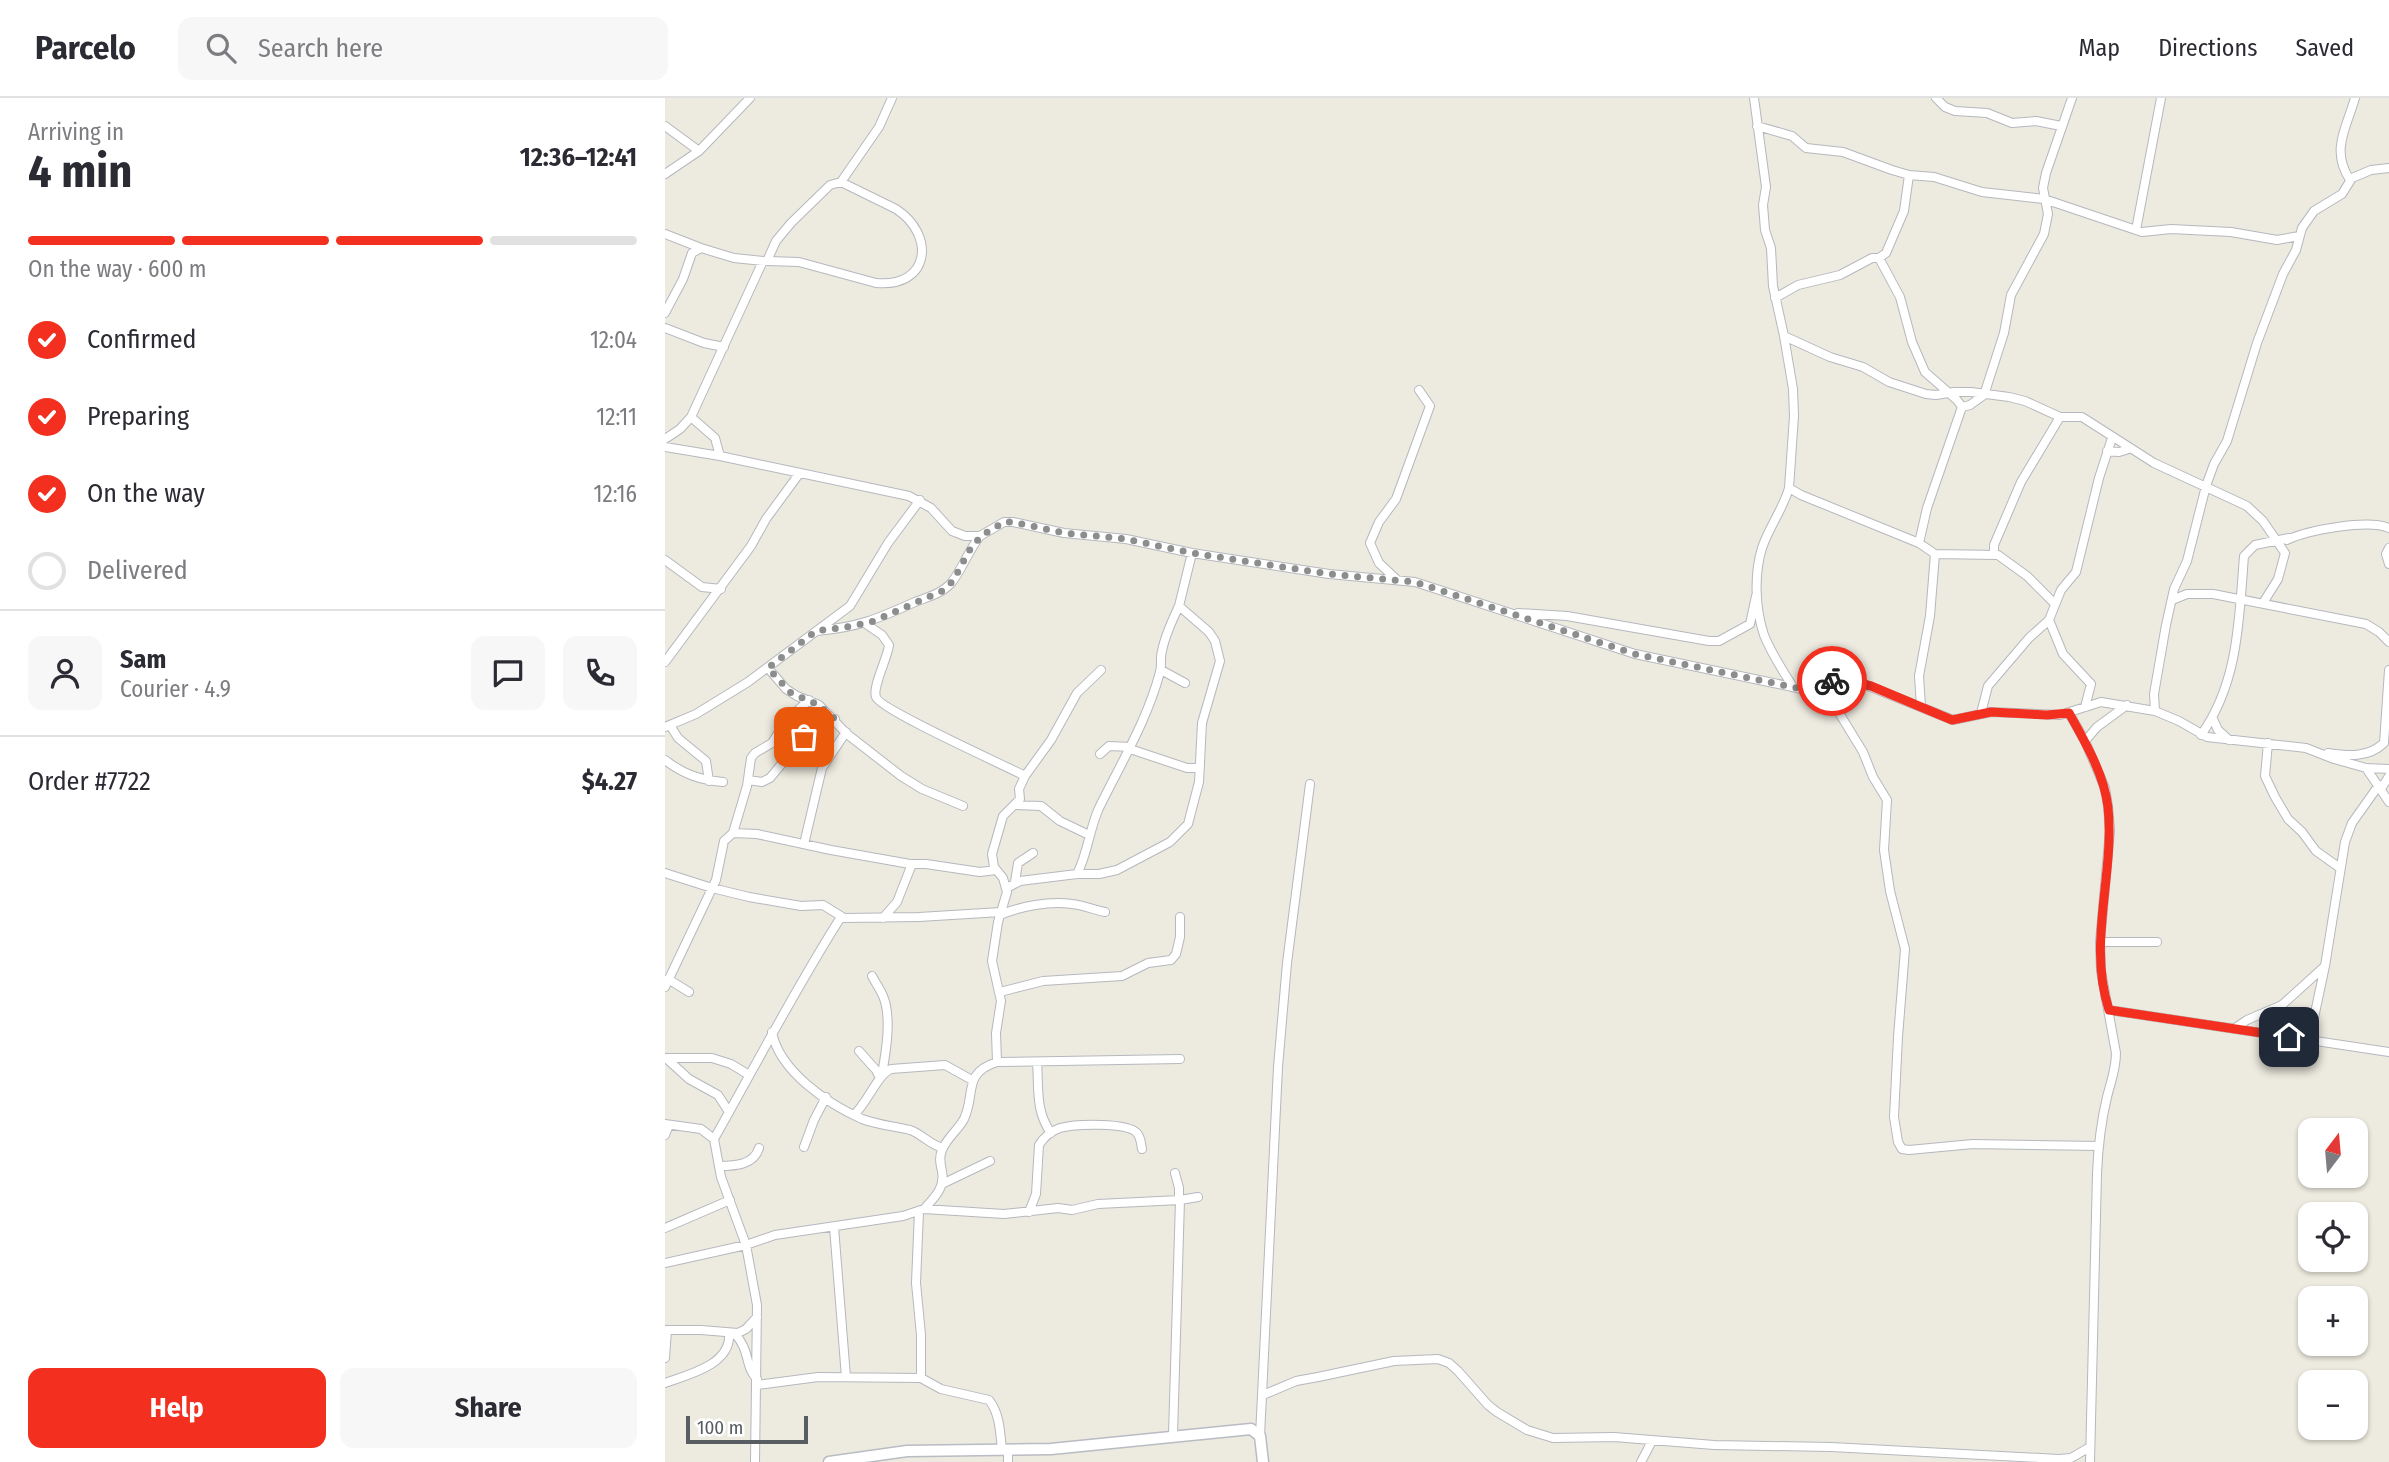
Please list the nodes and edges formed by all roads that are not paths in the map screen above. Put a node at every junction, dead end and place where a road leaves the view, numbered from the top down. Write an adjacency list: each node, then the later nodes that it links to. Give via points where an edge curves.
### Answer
1 (750, 98): 11 (street)
2 (892, 98): 16 (street, via 874,135)
3 (1754, 98): 9 (street)
4 (1936, 98): 10 (street, via 1955,111 1987,113 2012,123)
5 (2072, 98): 10 (street)
6 (2161, 98): 18 (street)
7 (2355, 98): 15 (street, via 2341,138 2341,156)
8 (665, 126): 11 (street)
9 (1758, 126): 14 (street, via 1792,136 1806,148 1843,152); 24 (street)
10 (2061, 126): 17 (street, via 2046,173)
11 (699, 152): 13 (street)
12 (2389, 167): 15 (street)
13 (665, 174)
14 (1909, 175): 17 (street, via 1926,175 1982,192); 22 (street, via 1899,226)
15 (2350, 180): 20 (street, via 2340,196 2311,214)
16 (841, 182): 23 (street, via 830,185 791,223); 23 (street, via 904,214 923,247 915,273 888,284 799,262)
17 (2044, 198): 18 (street); 31 (street, via 2044,234 2011,295)
18 (2136, 230): 20 (street, via 2231,232 2277,240)
19 (665, 234): 21 (street)
20 (2299, 236): 42 (street, via 2257,343 2225,445)
21 (701, 248): 23 (street); 25 (street, via 692,253)
22 (1879, 258): 24 (street, via 1831,278 1798,285); 30 (street, via 1900,297 1925,372)
23 (765, 261): 28 (street)
24 (1775, 298): 27 (street)
25 (665, 313)
26 (665, 328): 28 (street)
27 (1784, 336): 30 (street, via 1863,367 1889,383 1926,394); 43 (street, via 1794,416)
28 (724, 347): 33 (street)
29 (1419, 390): 57 (street, via 1430,406 1427,418 1396,499 1370,540 1374,555)
30 (1948, 393): 31 (street); 32 (street)
31 (1984, 396): 32 (street); 34 (street, via 2018,399)
32 (1962, 407): 49 (street)
33 (691, 416): 36 (street); 40 (street, via 715,439)
34 (2060, 417): 35 (street, via 2082,417); 54 (street, via 2021,482)
35 (2112, 438): 38 (street); 39 (street)
36 (665, 439)
37 (665, 447): 40 (street)
38 (2129, 449): 39 (street); 42 (street)
39 (2107, 452): 63 (street, via 2080,564)
40 (720, 456): 41 (street)
41 (799, 474): 44 (street); 58 (street)
42 (2206, 485): 48 (street, via 2247,506); 60 (street)
43 (1789, 488): 49 (street); 59 (street, via 1762,549)
44 (921, 500): 46 (street, via 952,531); 68 (street, via 850,606)
45 (2389, 528): 47 (street, via 2326,528)
46 (981, 536): 52 (street, via 1004,522 1013,522); 67 (street, via 942,591)
47 (2289, 538): 48 (street); 51 (street)
48 (2275, 540): 51 (street); 61 (street, via 2255,545 2244,556)
49 (1919, 543): 53 (street)
50 (2389, 548): 56 (street)
51 (2283, 549): 62 (street, via 2278,579)
52 (1192, 553): 57 (street, via 1329,574); 64 (street)
53 (1935, 554): 54 (street); 81 (street, via 1919,676)
54 (1994, 554): 63 (street, via 2017,568)
55 (665, 560): 58 (street, via 702,587)
56 (2389, 564)
57 (1396, 579): 65 (street)
58 (721, 589): 70 (street)
59 (1757, 593): 65 (street, via 1751,623 1719,641 1567,615); 76 (street, via 1764,636)
60 (2172, 600): 61 (street, via 2187,593); 78 (street)
61 (2241, 601): 62 (street); 88 (street, via 2234,659)
62 (2263, 603): 69 (street, via 2366,624)
63 (2055, 604): 66 (street)
64 (1179, 606): 73 (street, via 1168,627); 100 (street, via 1215,640 1220,661 1202,723)
65 (1506, 613): 76 (street, via 1635,654)
66 (2049, 620): 82 (street, via 2063,654 2091,684); 85 (street, via 1993,678)
67 (866, 624): 68 (street); 104 (street, via 889,645 877,686 878,701)
68 (816, 631): 71 (street)
69 (2389, 642)
70 (665, 662)
71 (768, 668): 79 (street, via 791,693); 89 (street)
72 (1101, 670): 104 (street, via 1077,693)
73 (1161, 670): 75 (street); 96 (street)
74 (2389, 670): 93 (street)
75 (1185, 683)
76 (1793, 687): 77 (street)
77 (1808, 688): 81 (street, via 1828,681 1853,682); 158 (street, via 1827,696 1833,704 1887,800 1884,850 1889,891 1905,949 1894,1117 1902,1149 1973,1144)
78 (2154, 694): 83 (street); 84 (street)
79 (809, 700): 87 (street); 106 (street, via 785,722 772,743 753,754)
80 (2127, 705): 82 (street, via 2101,702); 83 (street); 94 (street)
81 (1920, 706): 85 (street, via 1952,720)
82 (2085, 707): 86 (street)
83 (2142, 708): 84 (street)
84 (2154, 711): 91 (street)
85 (1982, 713): 86 (street)
86 (2069, 713): 94 (street)
87 (835, 719): 90 (street); 106 (street, via 804,737 769,778)
88 (2213, 719): 91 (street); 92 (street)
89 (667, 726): 107 (street, via 706,761)
90 (846, 732): 113 (street, via 901,776); 116 (street, via 822,768)
91 (2201, 735): 92 (street)
92 (2229, 740): 95 (street)
93 (2386, 740): 97 (street, via 2367,754); 102 (street)
94 (2085, 741): 131 (street, via 2108,806)
95 (2268, 743): 97 (street); 119 (street, via 2265,776 2274,797 2316,851)
96 (1131, 748): 98 (street, via 1109,746); 100 (street, via 1187,768); 115 (street)
97 (2317, 751): 101 (street)
98 (1100, 754)
99 (665, 760): 107 (street)
100 (1200, 768): 122 (street, via 1191,817 1175,839 1117,870)
101 (2366, 768): 102 (street); 110 (street)
102 (2377, 768): 103 (street)
103 (2389, 769)
104 (1025, 776): 112 (street)
105 (2389, 776): 110 (street)
106 (748, 780): 114 (street)
107 (709, 781): 108 (street)
108 (723, 782)
109 (1310, 784): 184 (street, via 1278,1067)
110 (2380, 787): 111 (street); 119 (street, via 2348,832)
111 (2389, 802)
112 (1015, 805): 115 (street, via 1041,806 1059,821); 120 (street, via 1003,816 995,842 992,858)
113 (963, 806)
114 (733, 833): 116 (street); 124 (street, via 724,841 720,872)
115 (1089, 835): 122 (street)
116 (804, 844): 118 (street)
117 (1033, 853): 123 (street, via 1018,863)
118 (912, 864): 120 (street); 129 (street, via 897,902)
119 (2340, 868): 133 (street)
120 (996, 870): 125 (street)
121 (665, 873): 124 (street)
122 (1077, 874): 123 (street)
123 (1015, 882): 125 (street)
124 (712, 888): 128 (street, via 801,906 823,905); 135 (street)
125 (1007, 888): 127 (street)
126 (1105, 912): 127 (street, via 1052,904)
127 (1000, 914): 129 (street); 137 (street, via 992,961)
128 (841, 918): 129 (street); 140 (street)
129 (883, 918)
130 (1180, 918): 137 (street, via 1180,937 1171,960 1141,965 1122,976 1043,981)
131 (2100, 942): 132 (street); 138 (street, via 2102,985)
132 (2157, 942)
133 (2325, 966): 139 (street, via 2282,1004); 141 (street)
134 (872, 976): 149 (street, via 886,1009 888,1041)
135 (667, 984): 136 (street)
136 (689, 992)
137 (1000, 992): 146 (street)
138 (2109, 1010): 139 (street); 158 (street, via 2116,1063)
139 (2235, 1028): 141 (street)
140 (772, 1032): 148 (street); 151 (street, via 786,1063)
141 (2309, 1041): 143 (street)
142 (859, 1051): 149 (street)
143 (2389, 1052)
144 (666, 1059): 148 (street, via 712,1058); 152 (street, via 718,1095)
145 (1180, 1059): 147 (street)
146 (997, 1062): 147 (street); 150 (street)
147 (1037, 1062): 155 (street, via 1038,1101)
148 (750, 1075): 152 (street)
149 (881, 1076): 150 (street, via 891,1069 940,1064); 153 (street)
150 (972, 1080): 161 (street, via 965,1116)
151 (826, 1097): 153 (street); 159 (street)
152 (729, 1112): 157 (street)
153 (854, 1115): 161 (street, via 911,1130)
154 (667, 1124): 156 (street); 157 (street, via 701,1129)
155 (1051, 1133): 162 (street, via 1077,1126 1120,1126 1140,1136); 171 (street, via 1039,1145 1036,1194)
156 (665, 1136)
157 (715, 1139): 164 (street)
158 (2099, 1146): 188 (street)
159 (804, 1147)
160 (759, 1148): 164 (street, via 750,1161)
161 (943, 1148): 166 (street)
162 (1142, 1149)
163 (990, 1161): 166 (street)
164 (719, 1167): 168 (street)
165 (1175, 1173): 169 (street)
166 (942, 1184): 170 (street)
167 (1198, 1197): 169 (street)
168 (730, 1200): 173 (street); 174 (street)
169 (1180, 1200): 171 (street); 185 (street)
170 (922, 1210): 171 (street); 172 (street); 181 (street, via 916,1283)
171 (1029, 1212)
172 (834, 1227): 174 (street, via 775,1235); 180 (street)
173 (665, 1228)
174 (746, 1245): 175 (street); 176 (street)
175 (665, 1263)
176 (757, 1317): 178 (street, via 746,1329); 182 (street)
177 (666, 1330): 178 (street); 179 (street)
178 (731, 1333): 182 (street, via 746,1349); 183 (street, via 718,1359)
179 (665, 1358)
180 (846, 1377): 181 (street); 182 (street)
181 (921, 1378): 189 (street, via 941,1389 989,1400)
182 (757, 1382): 191 (street)
183 (665, 1383)
184 (1263, 1395): 186 (street); 187 (street, via 1296,1381 1394,1361 1438,1359 1458,1371 1488,1405 1527,1430 1553,1438)
185 (1173, 1435): 186 (street, via 1251,1429); 189 (street)
186 (1260, 1436): 194 (street)
187 (1652, 1441): 190 (street); 195 (street)
188 (2090, 1447): 190 (street); 196 (street)
189 (1005, 1450): 192 (street, via 907,1451); 193 (street)
190 (2075, 1460)
191 (755, 1462)
192 (829, 1462)
193 (1008, 1462)
194 (1263, 1462)
195 (1641, 1462)
196 (2090, 1462)

